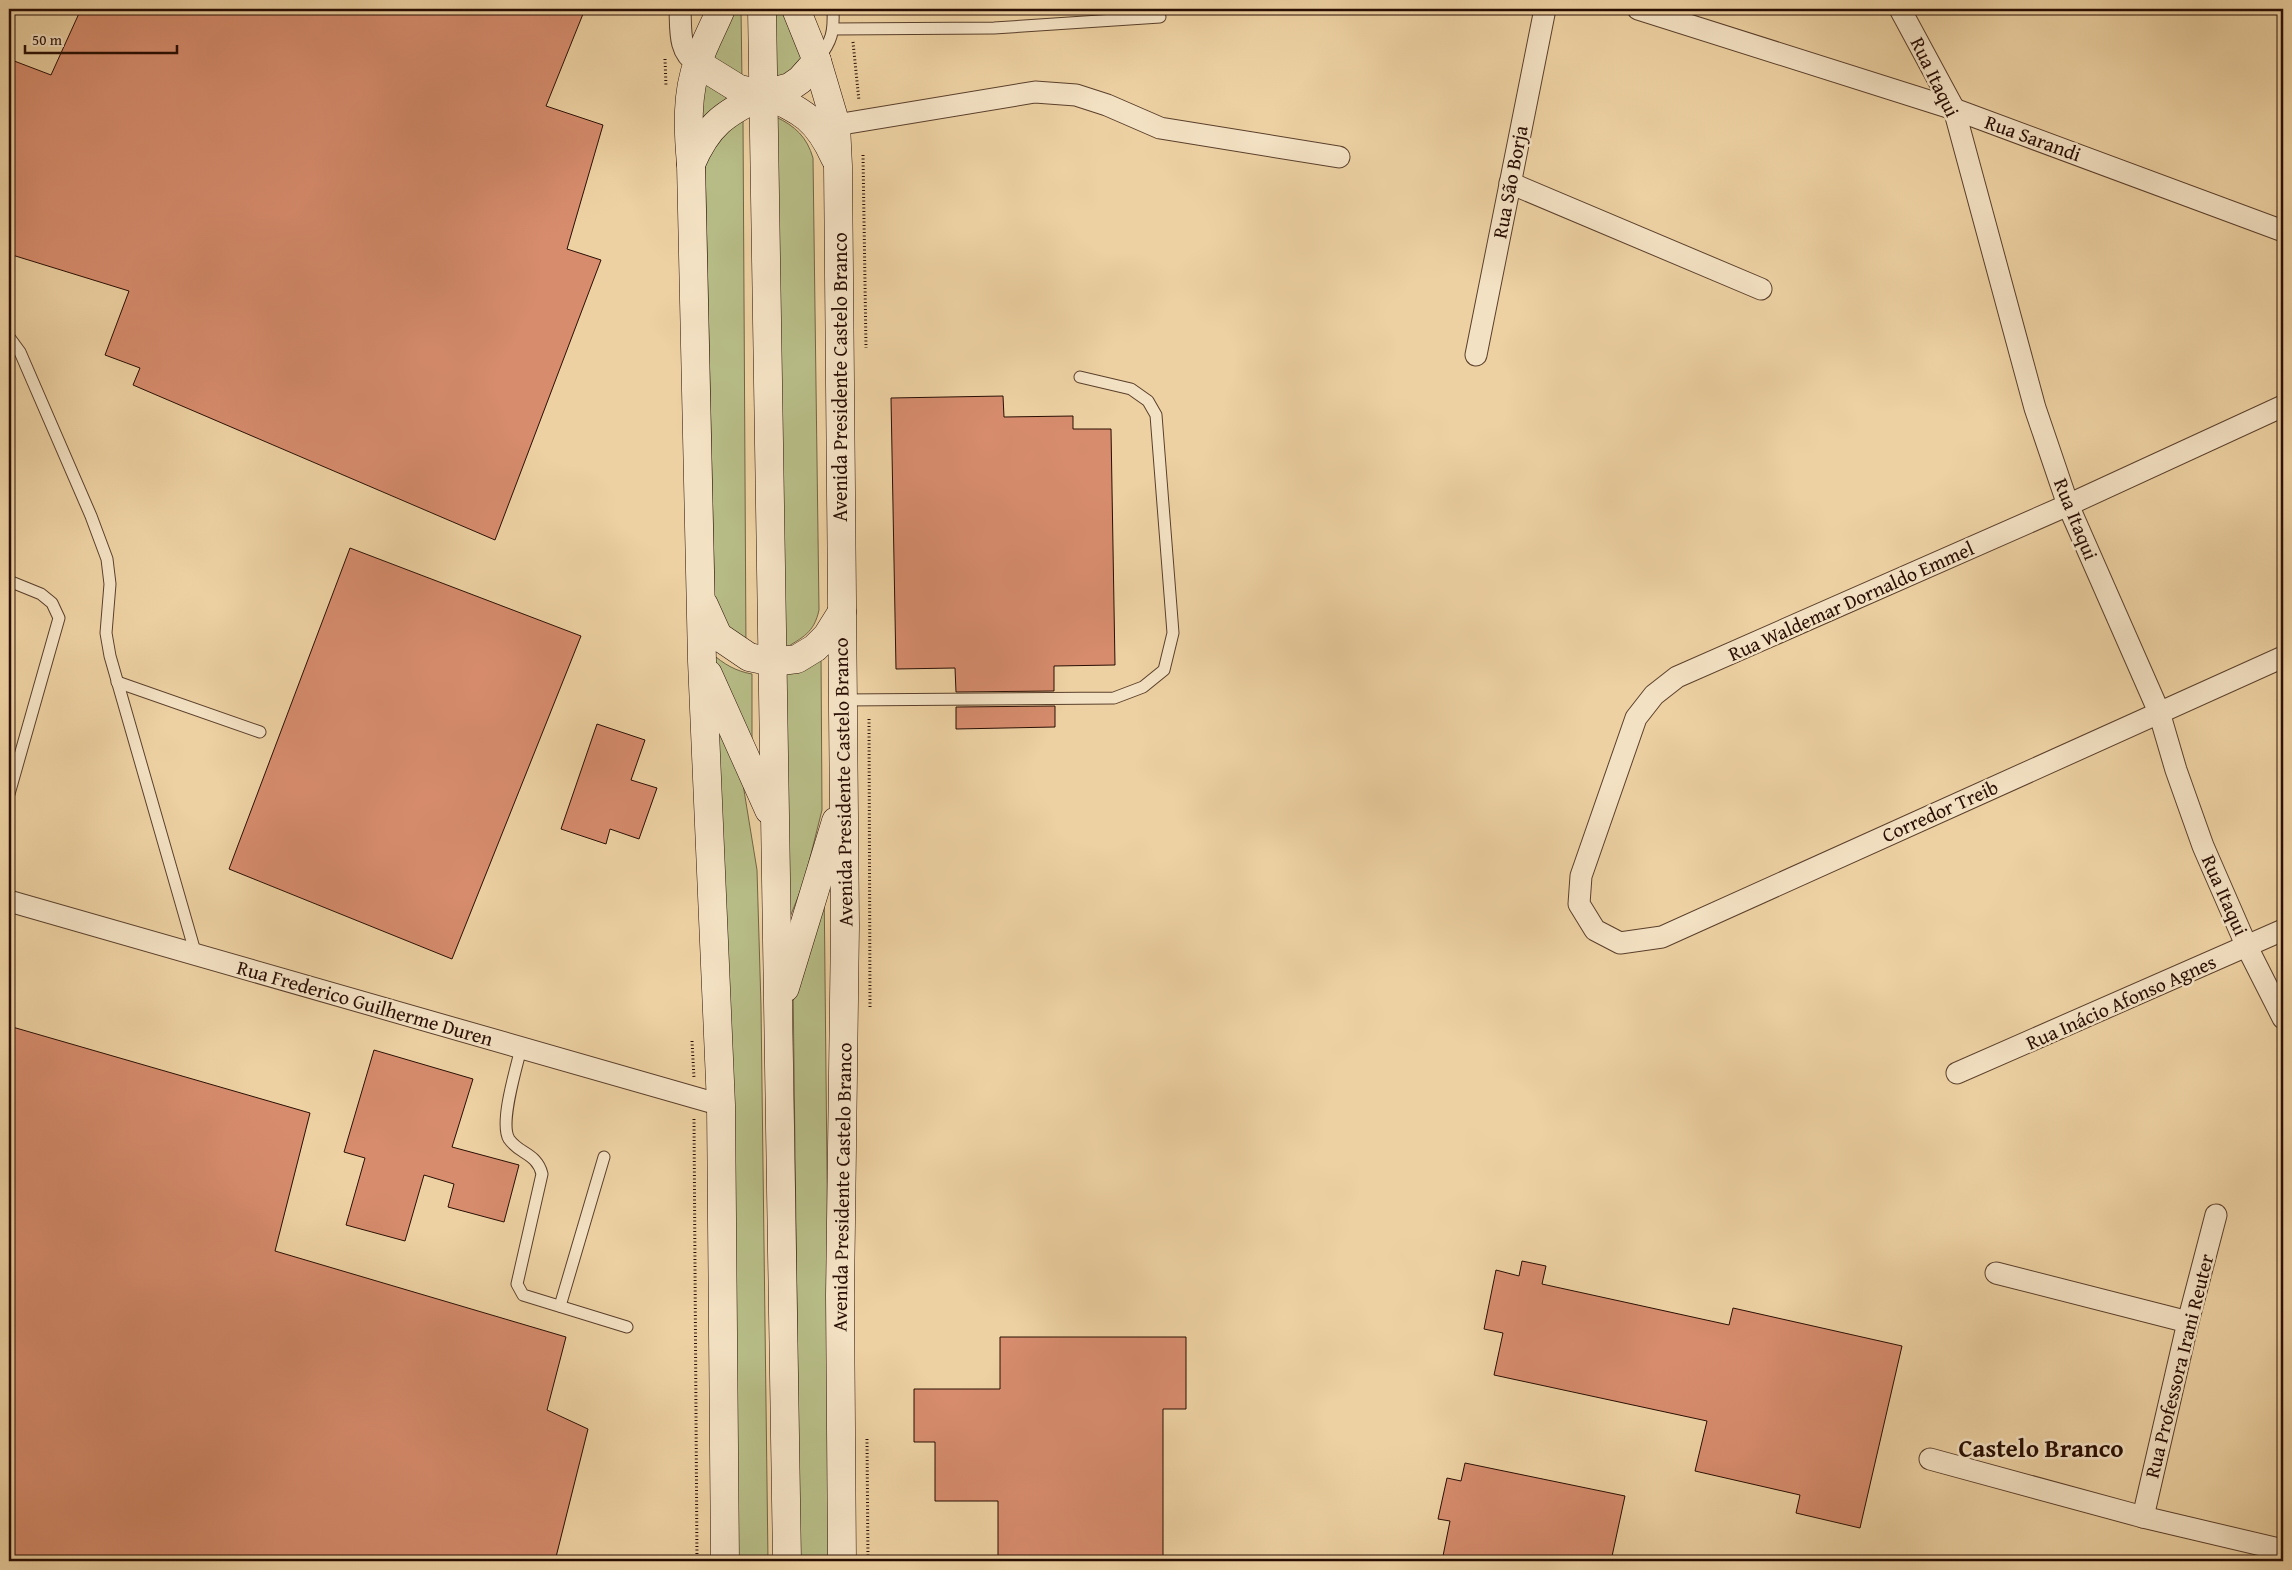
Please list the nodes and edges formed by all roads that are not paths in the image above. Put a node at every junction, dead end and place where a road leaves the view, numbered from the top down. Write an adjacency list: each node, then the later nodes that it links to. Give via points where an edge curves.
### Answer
1 (680, 9): 12 (street, via 684,49)
2 (721, 9): 12 (main road)
3 (762, 9): 13 (main road)
4 (796, 9): 11 (main road, Avenida Presidente Castelo Branco)
5 (833, 9): 10 (lane)
6 (1545, 9): 19 (street, Rua São Borja)
7 (1638, 9): 14 (street, Rua Sarandi)
8 (1900, 9): 14 (street, Rua Itaqui)
9 (1160, 16): 10 (lane, via 994,28)
10 (834, 29): 11 (lane, via 828,47)
11 (817, 61): 13 (main road, via 790,87); 15 (main road, Avenida Presidente Castelo Branco)
12 (698, 63): 13 (main road, via 739,89); 17 (main road, via 689,105)
13 (764, 94): 17 (main road, via 717,122 700,144); 18 (main road, via 813,120 826,138); 32 (main road)
14 (1954, 109): 20 (street, Rua Sarandi); 26 (street, Rua Itaqui, via 2035,408)
15 (836, 125): 16 (street, via 1035,92 1076,95 1160,128); 18 (main road, Avenida Presidente Castelo Branco)
16 (1339, 157)
17 (691, 164): 28 (main road)
18 (838, 166): 29 (main road, Avenida Presidente Castelo Branco)
19 (1510, 183): 21 (street); 23 (street, Rua São Borja)
20 (2283, 231)
21 (1761, 289)
22 (9, 337): 33 (lane, via 20,352 107,559 110,584 106,633)
23 (1476, 355)
24 (1080, 377): 34 (lane, via 1131,389 1148,400 1156,415 1173,633 1164,670 1143,687 1114,698)
25 (2283, 406): 26 (street, Rua Waldemar Dornaldo Emmel)
26 (2068, 505): 35 (street, Rua Itaqui); 41 (street, Rua Waldemar Dornaldo Emmel, via 1677,677 1654,695 1636,718 1581,876 1579,904)
27 (9, 581): 37 (lane, via 42,594 52,603 59,618)
28 (701, 599): 31 (main road); 32 (main road, via 718,636 749,657)
29 (842, 612): 32 (main road, via 815,648 796,658); 34 (main road, Avenida Presidente Castelo Branco)
30 (2283, 657): 35 (street, Corredor Treib)
31 (702, 661): 39 (main road); 49 (main road)
32 (772, 662): 39 (main road)
33 (117, 682): 36 (lane); 44 (lane)
34 (843, 700): 38 (main road, Avenida Presidente Castelo Branco)
35 (2159, 712): 41 (street, Corredor Treib, via 1662,937 1620,943); 43 (street, Rua Itaqui, via 2204,846)
36 (260, 732)
37 (9, 794)
38 (844, 794): 45 (main road); 61 (main road, Avenida Presidente Castelo Branco, via 840,1296)
39 (774, 821): 45 (main road)
40 (9, 901): 44 (street, Rua Frederico Guilherme Duren)
41 (1595, 930)
42 (2283, 930): 43 (street, Rua Inácio Afonso Agnes)
43 (2247, 947): 46 (street, Rua Itaqui); 48 (street, Rua Inácio Afonso Agnes)
44 (196, 955): 47 (street, Rua Frederico Guilherme Duren)
45 (778, 1011): 60 (main road)
46 (2283, 1018)
47 (521, 1048): 49 (street, Rua Frederico Guilherme Duren); 53 (lane, via 508,1103 506,1129 509,1139 536,1160 542,1174 517,1284 523,1296)
48 (1957, 1073)
49 (721, 1105): 59 (main road)
50 (604, 1157): 53 (lane)
51 (2216, 1216): 54 (street, Rua Professora Irani Reuter)
52 (1996, 1273): 54 (street)
53 (560, 1306): 55 (lane)
54 (2188, 1322): 57 (street, Rua Professora Irani Reuter)
55 (627, 1327)
56 (1930, 1459): 57 (street)
57 (2143, 1517): 58 (street)
58 (2283, 1550)
59 (725, 1561)
60 (787, 1561)
61 (842, 1561)

